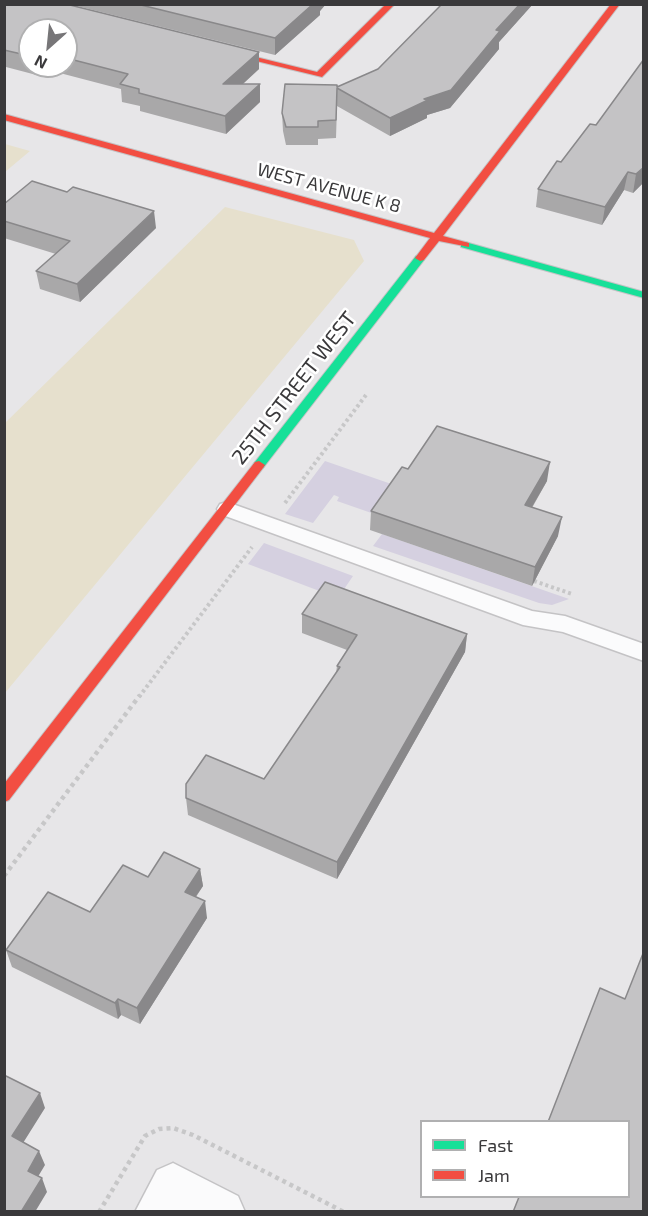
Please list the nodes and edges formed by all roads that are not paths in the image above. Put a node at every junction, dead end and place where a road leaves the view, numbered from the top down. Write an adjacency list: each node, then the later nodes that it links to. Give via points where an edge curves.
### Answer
1 (392, 4): 3 (street, via 319,75)
2 (616, 4): 5 (street, 25TH STREET WEST)
3 (204, 47)
4 (4, 117): 5 (street, WEST AVENUE K 8)
5 (437, 236): 6 (street, WEST AVENUE K 8); 7 (street, 25TH STREET WEST)
6 (644, 295)
7 (227, 509): 8 (lane, via 530,619 565,624); 9 (street, 25TH STREET WEST)
8 (644, 653)
9 (4, 796)
10 (165, 1199): 11 (street)
11 (222, 1212)

